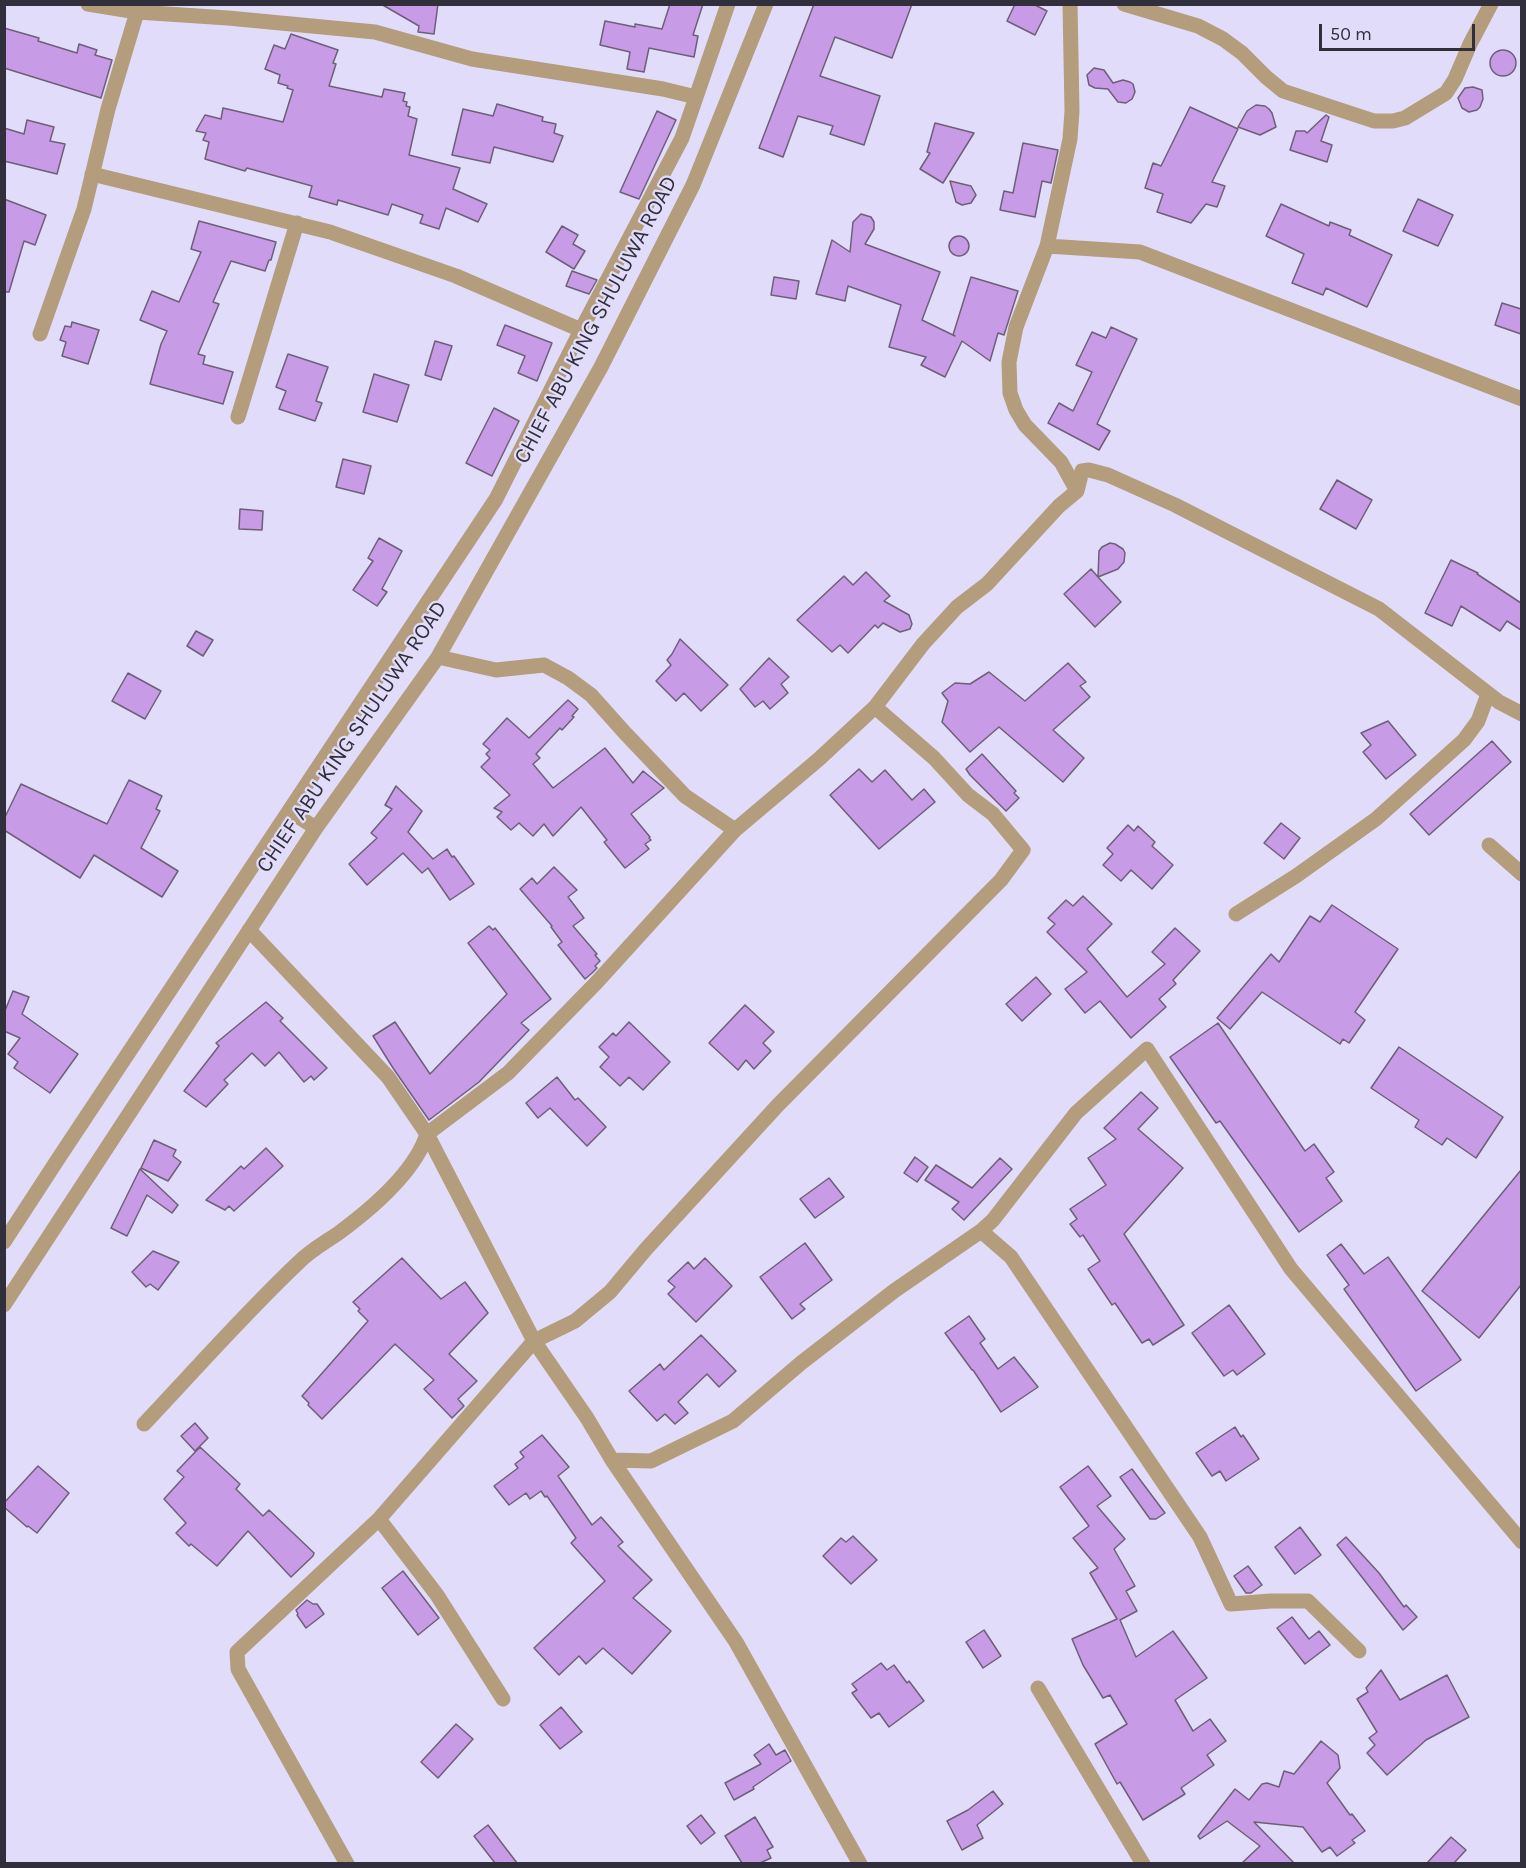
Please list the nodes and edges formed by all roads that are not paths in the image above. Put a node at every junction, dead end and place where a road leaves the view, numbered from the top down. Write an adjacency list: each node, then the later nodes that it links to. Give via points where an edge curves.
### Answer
1 (88, 4): 7 (street)
2 (728, 4): 8 (street)
3 (766, 4): 19 (street, CHIEF ABU KING SHULUWA ROAD, via 693,184 637,296)
4 (1070, 4): 11 (street, via 1070,139)
5 (1124, 4): 6 (street, via 1198,26 1242,53 1283,91 1374,121 1405,118 1446,93)
6 (1491, 4)
7 (137, 12): 8 (street, via 375,32 472,59); 9 (street)
8 (696, 97): 12 (street, via 682,138)
9 (93, 174): 10 (street); 13 (street)
10 (297, 223): 12 (street, via 456,276); 15 (street)
11 (1047, 246): 14 (street, via 1140,252); 16 (street, via 1016,327 1009,362 1010,393 1025,425)
12 (581, 330): 23 (street, via 496,499)
13 (40, 334)
14 (1521, 399)
15 (238, 417)
16 (1061, 462): 17 (street); 18 (street)
17 (1082, 471): 18 (street); 20 (street, via 1108,475 1175,505 1379,609)
18 (1077, 491): 21 (street, via 987,584 957,607)
19 (438, 657): 24 (street, CHIEF ABU KING SHULUWA ROAD); 25 (street, via 496,670 544,665 568,678 591,695 685,796)
20 (1488, 694): 22 (street); 28 (street, via 1478,721 1464,740 1376,819)
21 (875, 707): 25 (street); 34 (street, via 993,814 1023,850 1001,880 731,1155 610,1292 575,1321)
22 (1521, 714)
23 (289, 811): 24 (street); 32 (street)
24 (316, 828): 29 (street, CHIEF ABU KING SHULUWA ROAD)
25 (735, 830): 30 (street, via 508,1073)
26 (1489, 845): 27 (street)
27 (1521, 874)
28 (1236, 914)
29 (249, 930): 30 (street, via 388,1077); 33 (street, CHIEF ABU KING SHULUWA ROAD)
30 (427, 1134): 34 (street); 35 (street, via 423,1148 396,1182 358,1218 302,1260)
31 (981, 1231): 36 (street, via 894,1291 787,1374 733,1422 651,1461); 38 (street, via 1076,1113 1147,1049 1291,1269); 39 (street, via 1011,1257 1200,1538 1231,1604 1308,1601)
32 (4, 1242)
33 (4, 1305)
34 (534, 1341): 36 (street); 37 (street)
35 (144, 1424)
36 (612, 1460): 43 (street, via 736,1642)
37 (380, 1519): 41 (street, via 436,1595); 42 (street, via 237,1652 238,1669)
38 (1521, 1542)
39 (1359, 1651)
40 (1038, 1688): 44 (street)
41 (503, 1699)
42 (347, 1863)
43 (860, 1863)
44 (1143, 1863)

